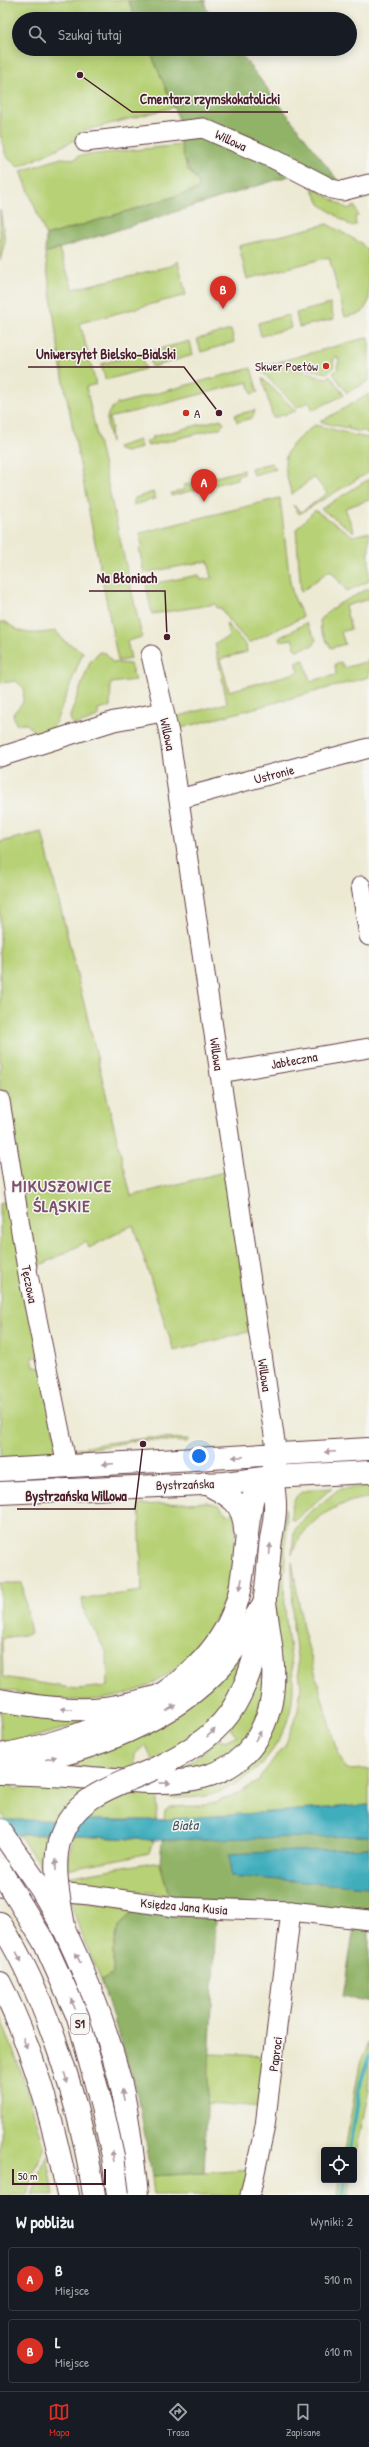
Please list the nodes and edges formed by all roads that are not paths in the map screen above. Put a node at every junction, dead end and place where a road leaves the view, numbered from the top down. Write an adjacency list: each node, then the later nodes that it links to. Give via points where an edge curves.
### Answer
1 (85, 142): 2 (street, Willowa, via 203,128 274,159 332,190 342,191)
2 (369, 184)
3 (151, 655): 4 (street, Willowa)
4 (163, 712): 6 (street, via 114,721); 7 (street, Willowa, via 169,733)
5 (369, 748): 7 (street, Ustronie)
6 (0, 757)
7 (179, 799): 11 (street, Willowa)
8 (361, 886): 9 (street)
9 (369, 936)
10 (369, 1048): 11 (street, Jabłeczna)
11 (220, 1073): 15 (street, Willowa)
12 (0, 1101): 13 (street, Tęczowa)
13 (3, 1133): 16 (street, Tęczowa)
14 (369, 1450): 15 (main road, Bystrzańska, one-way to 15)
15 (277, 1456): 16 (main road, Bystrzańska, one-way to 16); 19 (main road)
16 (66, 1466): 17 (main road, Bystrzańska)
17 (0, 1470)
18 (369, 1472): 19 (main road, Bystrzańska)
19 (271, 1477): 20 (main road, Bystrzańska); 22 (main road, via 253,1499); 23 (main road, one-way to 19, via 276,1510)
20 (215, 1483): 21 (main road, Bystrzańska); 22 (main road, via 241,1510 244,1518)
21 (0, 1493)
22 (245, 1545): 24 (main road, one-way to 24, via 235,1608 219,1641 189,1675)
23 (265, 1602): 27 (main road, one-way to 23, via 94,1744 164,1713 205,1683 223,1664); 27 (main road, one-way to 23, via 163,1783 200,1779 231,1764 253,1743 263,1728 269,1710 272,1668); 34 (main road, one-way to 23, bridge, via 56,1887 55,1865 56,1849 66,1823 93,1797 191,1749 229,1714 239,1697 251,1664 262,1628)
24 (156, 1697): 25 (main road, one-way to 25, via 105,1708 80,1709 41,1707); 26 (main road, via 92,1729 48,1744)
25 (0, 1700)
26 (0, 1755)
27 (0, 1772)
28 (0, 1830): 34 (main road, bridge, via 41,1889)
29 (0, 1870): 38 (main road, S1, one-way to 29, bridge, via 106,2121 78,2017 44,1942)
30 (0, 1887): 31 (street, Księdza Jana Kusia, via 90,1895 174,1907)
31 (291, 1911): 32 (street, Księdza Jana Kusia); 40 (street, Paproci, via 266,2119)
32 (369, 1920)
33 (0, 1923): 37 (main road, S1, one-way to 37, via 28,1976 45,2016 74,2105)
34 (65, 1931): 39 (main road, one-way to 34, via 122,2090 108,2037 84,1970)
35 (0, 1983): 36 (main road, one-way to 36, via 52,2118)
36 (68, 2195)
37 (94, 2195)
38 (118, 2195)
39 (137, 2195)
40 (250, 2195)

